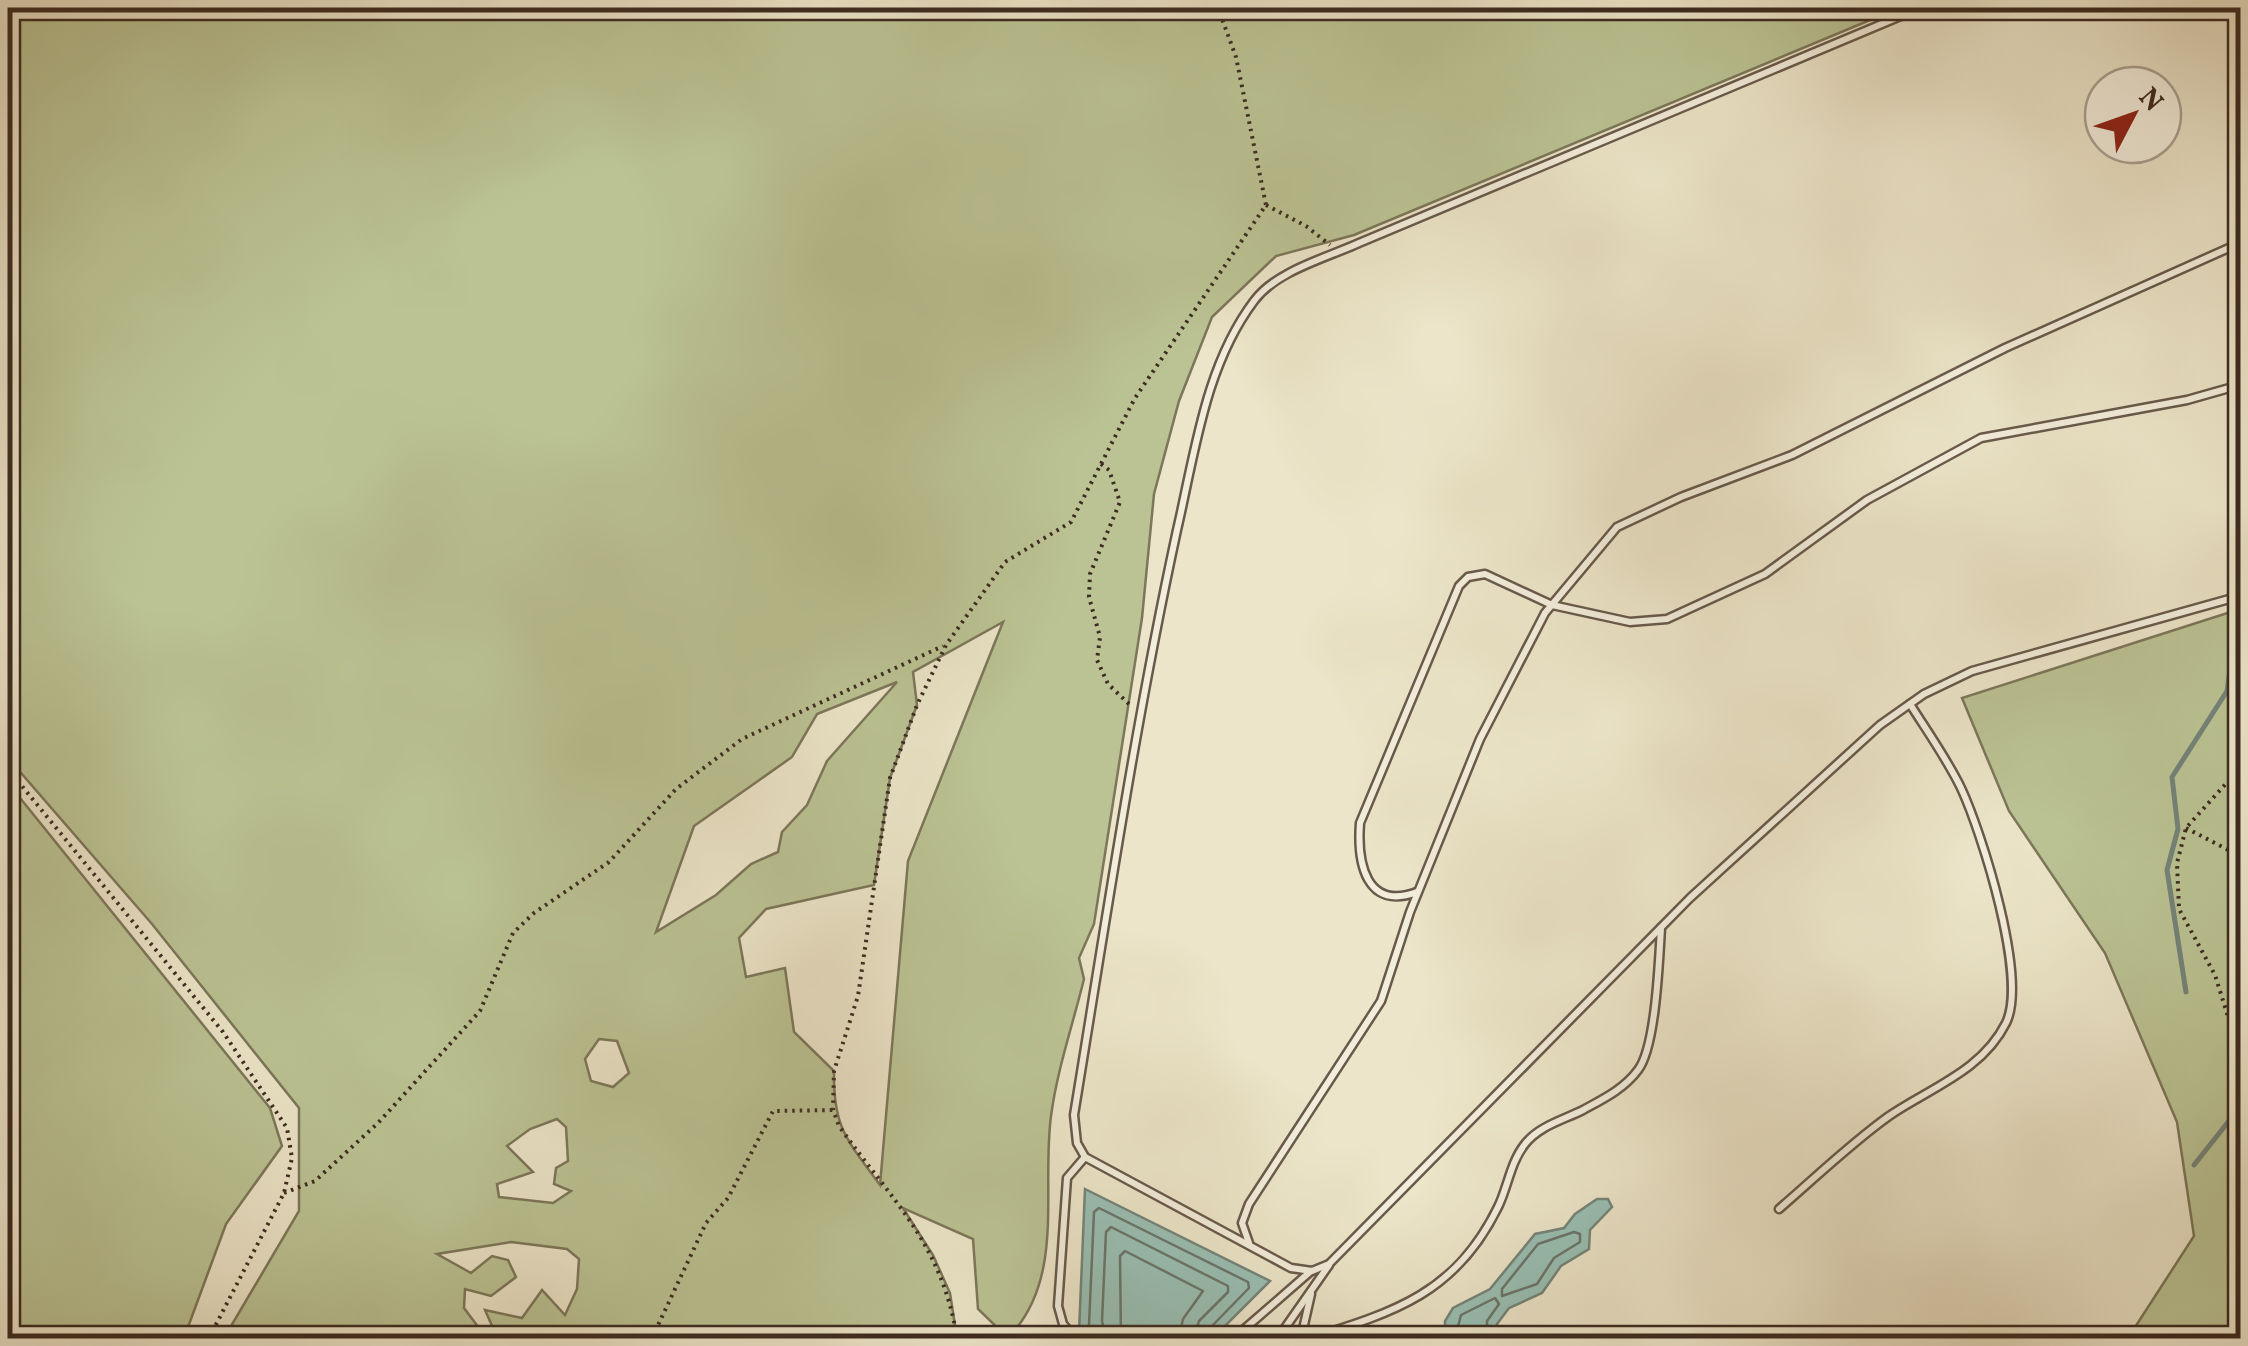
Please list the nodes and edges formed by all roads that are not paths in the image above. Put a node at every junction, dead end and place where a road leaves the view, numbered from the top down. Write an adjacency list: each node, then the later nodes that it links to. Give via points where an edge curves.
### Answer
1 (1920, 8): 9 (lane, via 1339,252 1277,280 1256,298 1227,342 1202,422 1142,716 1074,1115)
2 (2240, 243): 5 (lane, via 2004,348 1792,456 1617,527)
3 (2240, 384): 5 (lane, via 1982,438 1868,500 1765,574 1667,619 1630,622)
4 (2240, 596): 6 (lane, via 1972,672)
5 (1552, 604): 7 (lane, via 1480,738); 7 (lane, via 1484,574 1459,586 1360,823 1358,847 1370,883 1398,899)
6 (1910, 704): 8 (lane); 10 (lane, via 1961,788 1998,895 2013,994 2006,1022 1950,1082 1887,1118)
7 (1418, 892): 11 (lane, via 1381,1001 1249,1204 1242,1224)
8 (1662, 927): 12 (lane); 19 (lane, via 1642,1068 1619,1090 1552,1122 1525,1143 1473,1248 1434,1287 1396,1312)
9 (1086, 1156): 11 (lane); 15 (lane, via 1067,1178 1058,1306)
10 (1779, 1209)
11 (1249, 1243): 13 (lane, via 1291,1268)
12 (1330, 1264): 13 (lane); 14 (lane)
13 (1312, 1271): 16 (lane)
14 (1312, 1288): 17 (lane); 18 (lane)
15 (1075, 1338)
16 (1234, 1338)
17 (1278, 1338)
18 (1301, 1338)
19 (1311, 1338)

